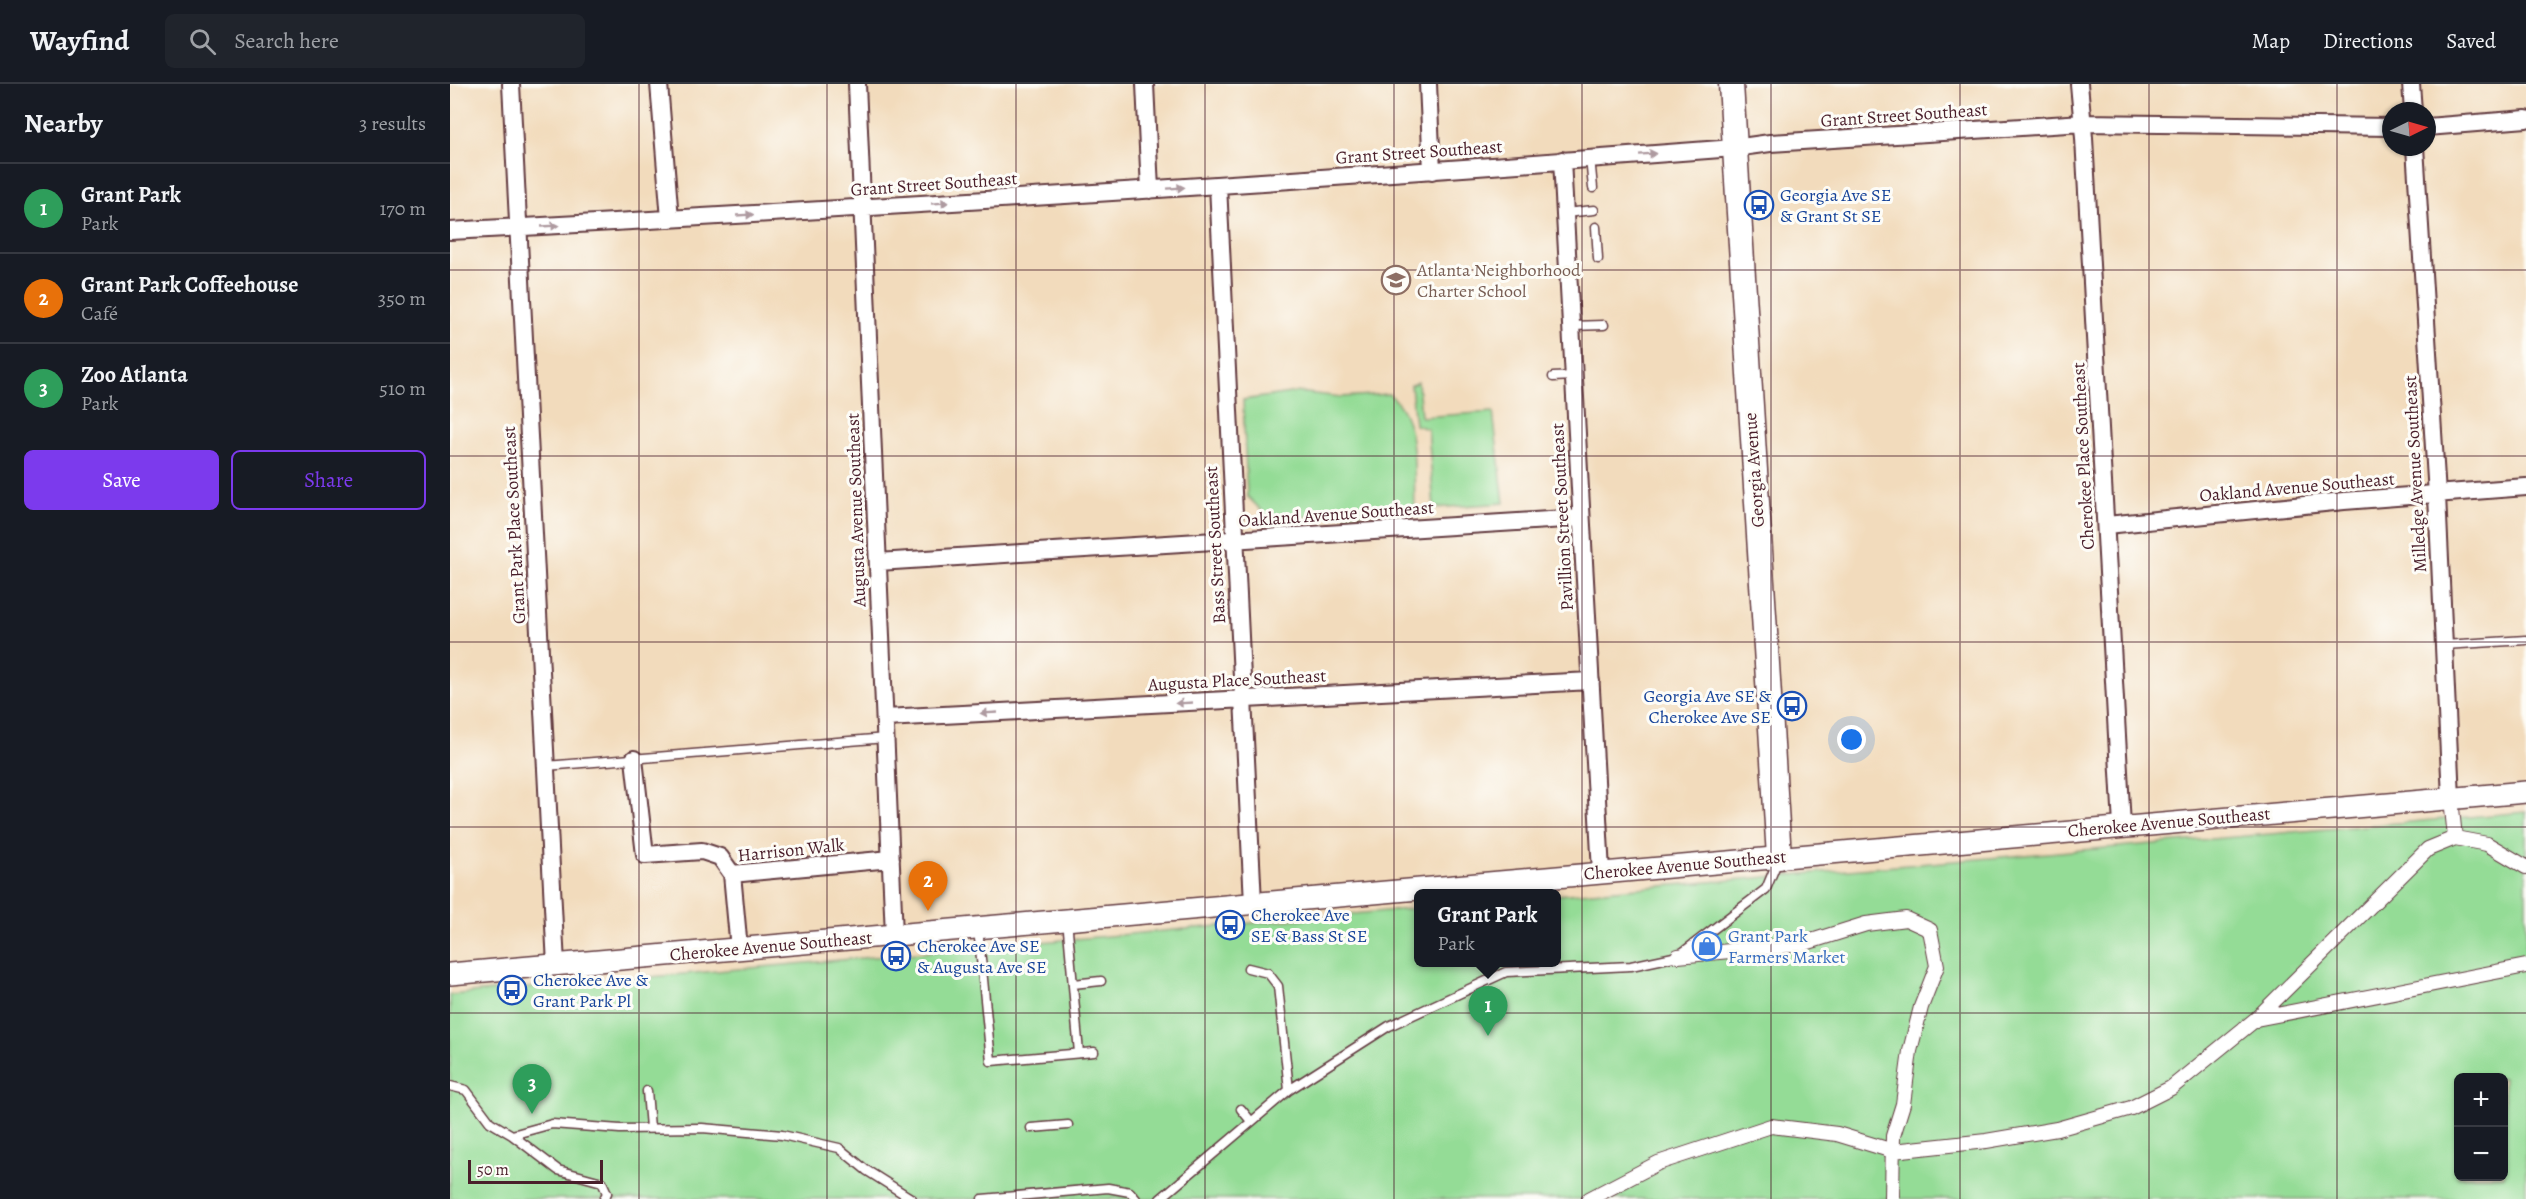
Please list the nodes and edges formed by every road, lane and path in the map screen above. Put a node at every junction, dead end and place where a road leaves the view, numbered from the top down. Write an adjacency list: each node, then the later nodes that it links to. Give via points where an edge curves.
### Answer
1 (511, 84): 26 (street, Grant Park Place Southeast)
2 (659, 84): 25 (street)
3 (857, 84): 22 (street, Augusta Avenue Southeast)
4 (1145, 84): 21 (street)
5 (1428, 84): 18 (street)
6 (1731, 84): 14 (main road, Georgia Avenue)
7 (2079, 84): 11 (street, Cherokee Place Southeast)
8 (2411, 84): 9 (street)
9 (2412, 102)
10 (2526, 119): 12 (street)
11 (2083, 123): 13 (street, Grant Street Southeast); 14 (street, Grant Street Southeast); 37 (street, Cherokee Place Southeast)
12 (2436, 126)
13 (2382, 127)
14 (1734, 148): 16 (street, Grant Street Southeast, one-way to 14); 52 (main road, Georgia Avenue)
15 (2416, 156): 35 (street, Milledge Avenue Southeast)
16 (1590, 158): 17 (street, Grant Street Southeast); 20 (lane)
17 (1562, 160): 18 (street, Grant Street Southeast); 24 (street, Pavillion Street Southeast)
18 (1432, 171): 19 (street, Grant Street Southeast)
19 (1218, 185): 21 (street, Grant Street Southeast, one-way to 19); 38 (street, Bass Street Southeast)
20 (1593, 188)
21 (1150, 190): 22 (street, Grant Street Southeast, one-way to 21)
22 (863, 208): 25 (street, Grant Street Southeast, one-way to 22); 39 (street, Augusta Avenue Southeast)
23 (1594, 210): 24 (lane)
24 (1565, 213): 31 (street, Pavillion Street Southeast)
25 (670, 219): 26 (street, Grant Street Southeast, one-way to 25)
26 (518, 227): 28 (street, Grant Street Southeast); 47 (street, Grant Park Place Southeast)
27 (1596, 227): 29 (lane)
28 (450, 231)
29 (1598, 259)
30 (1604, 325): 31 (lane)
31 (1571, 326): 32 (street, Pavillion Street Southeast)
32 (1574, 376): 33 (lane); 36 (street, Pavillion Street Southeast)
33 (1554, 377)
34 (2526, 487): 35 (street, Oakland Avenue Southeast)
35 (2437, 495): 37 (street, Oakland Avenue Southeast); 41 (street, Milledge Avenue Southeast)
36 (1581, 518): 38 (street, Oakland Avenue Southeast); 42 (street, Pavillion Street Southeast)
37 (2107, 525): 50 (street, Cherokee Place Southeast)
38 (1235, 540): 39 (street, Oakland Avenue Southeast); 43 (street, Bass Street Southeast)
39 (878, 562): 44 (street, Augusta Avenue Southeast)
40 (2526, 640): 41 (lane)
41 (2444, 645): 49 (street, Milledge Avenue Southeast)
42 (1591, 681): 43 (street, Augusta Place Southeast); 55 (street, Pavillion Street Southeast)
43 (1242, 700): 44 (street, Augusta Place Southeast, one-way to 44); 57 (street, Bass Street Southeast)
44 (885, 718): 45 (street, Augusta Avenue Southeast)
45 (886, 738): 46 (lane); 53 (street, Augusta Avenue Southeast)
46 (634, 759): 47 (lane); 56 (street, via 645,855 702,851 720,857)
47 (546, 766): 63 (street, Grant Park Place Southeast)
48 (2526, 792): 49 (street, Cherokee Avenue Southeast)
49 (2451, 798): 50 (street, Cherokee Avenue Southeast); 51 (street)
50 (2122, 826): 52 (street, Cherokee Avenue Southeast)
51 (2455, 838): 54 (street, via 2487,844); 69 (street, via 2428,849)
52 (1779, 857): 55 (street, Cherokee Avenue Southeast); 62 (lane, via 1766,889)
53 (891, 859): 56 (street, Harrison Walk); 60 (street, Augusta Avenue Southeast)
54 (2526, 867)
55 (1601, 872): 57 (street, Cherokee Avenue Southeast)
56 (732, 874): 61 (street, Harrison Walk)
57 (1253, 903): 58 (street, Cherokee Avenue Southeast)
58 (1067, 919): 59 (street, Cherokee Avenue Southeast); 68 (lane)
59 (978, 927): 60 (street, Cherokee Avenue Southeast); 71 (lane, via 992,1061)
60 (894, 935): 61 (street, Cherokee Avenue Southeast)
61 (739, 949): 63 (street, Cherokee Avenue Southeast)
62 (1678, 956): 73 (lane, via 1631,966 1506,972 1389,1026); 81 (street, via 1802,944 1866,924 1906,919 1930,930 1937,966 1910,1052)
63 (556, 965): 66 (street, Cherokee Avenue Southeast)
64 (2526, 966): 69 (street)
65 (1248, 968): 73 (lane, via 1268,973 1278,986)
66 (450, 974)
67 (1101, 981): 68 (lane)
68 (1073, 984): 71 (lane)
69 (2256, 1020): 81 (street, via 2171,1088 2131,1107 2056,1129)
70 (1094, 1052): 71 (lane)
71 (1079, 1053)
72 (450, 1086): 80 (lane, via 466,1090 490,1122)
73 (1289, 1089): 76 (lane)
74 (647, 1091): 78 (lane)
75 (1241, 1109): 76 (lane)
76 (1250, 1120): 86 (lane)
77 (1068, 1125): 79 (lane)
78 (650, 1128): 80 (lane, via 552,1124); 83 (lane, via 782,1135 839,1148)
79 (1031, 1128)
80 (512, 1135): 82 (lane, via 558,1170 602,1182 607,1193)
81 (1893, 1151): 87 (street, via 1837,1134 1771,1126 1658,1163); 88 (street)
82 (604, 1199)
83 (912, 1199)
84 (982, 1199): 85 (lane, via 1108,1188 1130,1192)
85 (1136, 1199)
86 (1160, 1199)
87 (1589, 1199)
88 (1892, 1199)

